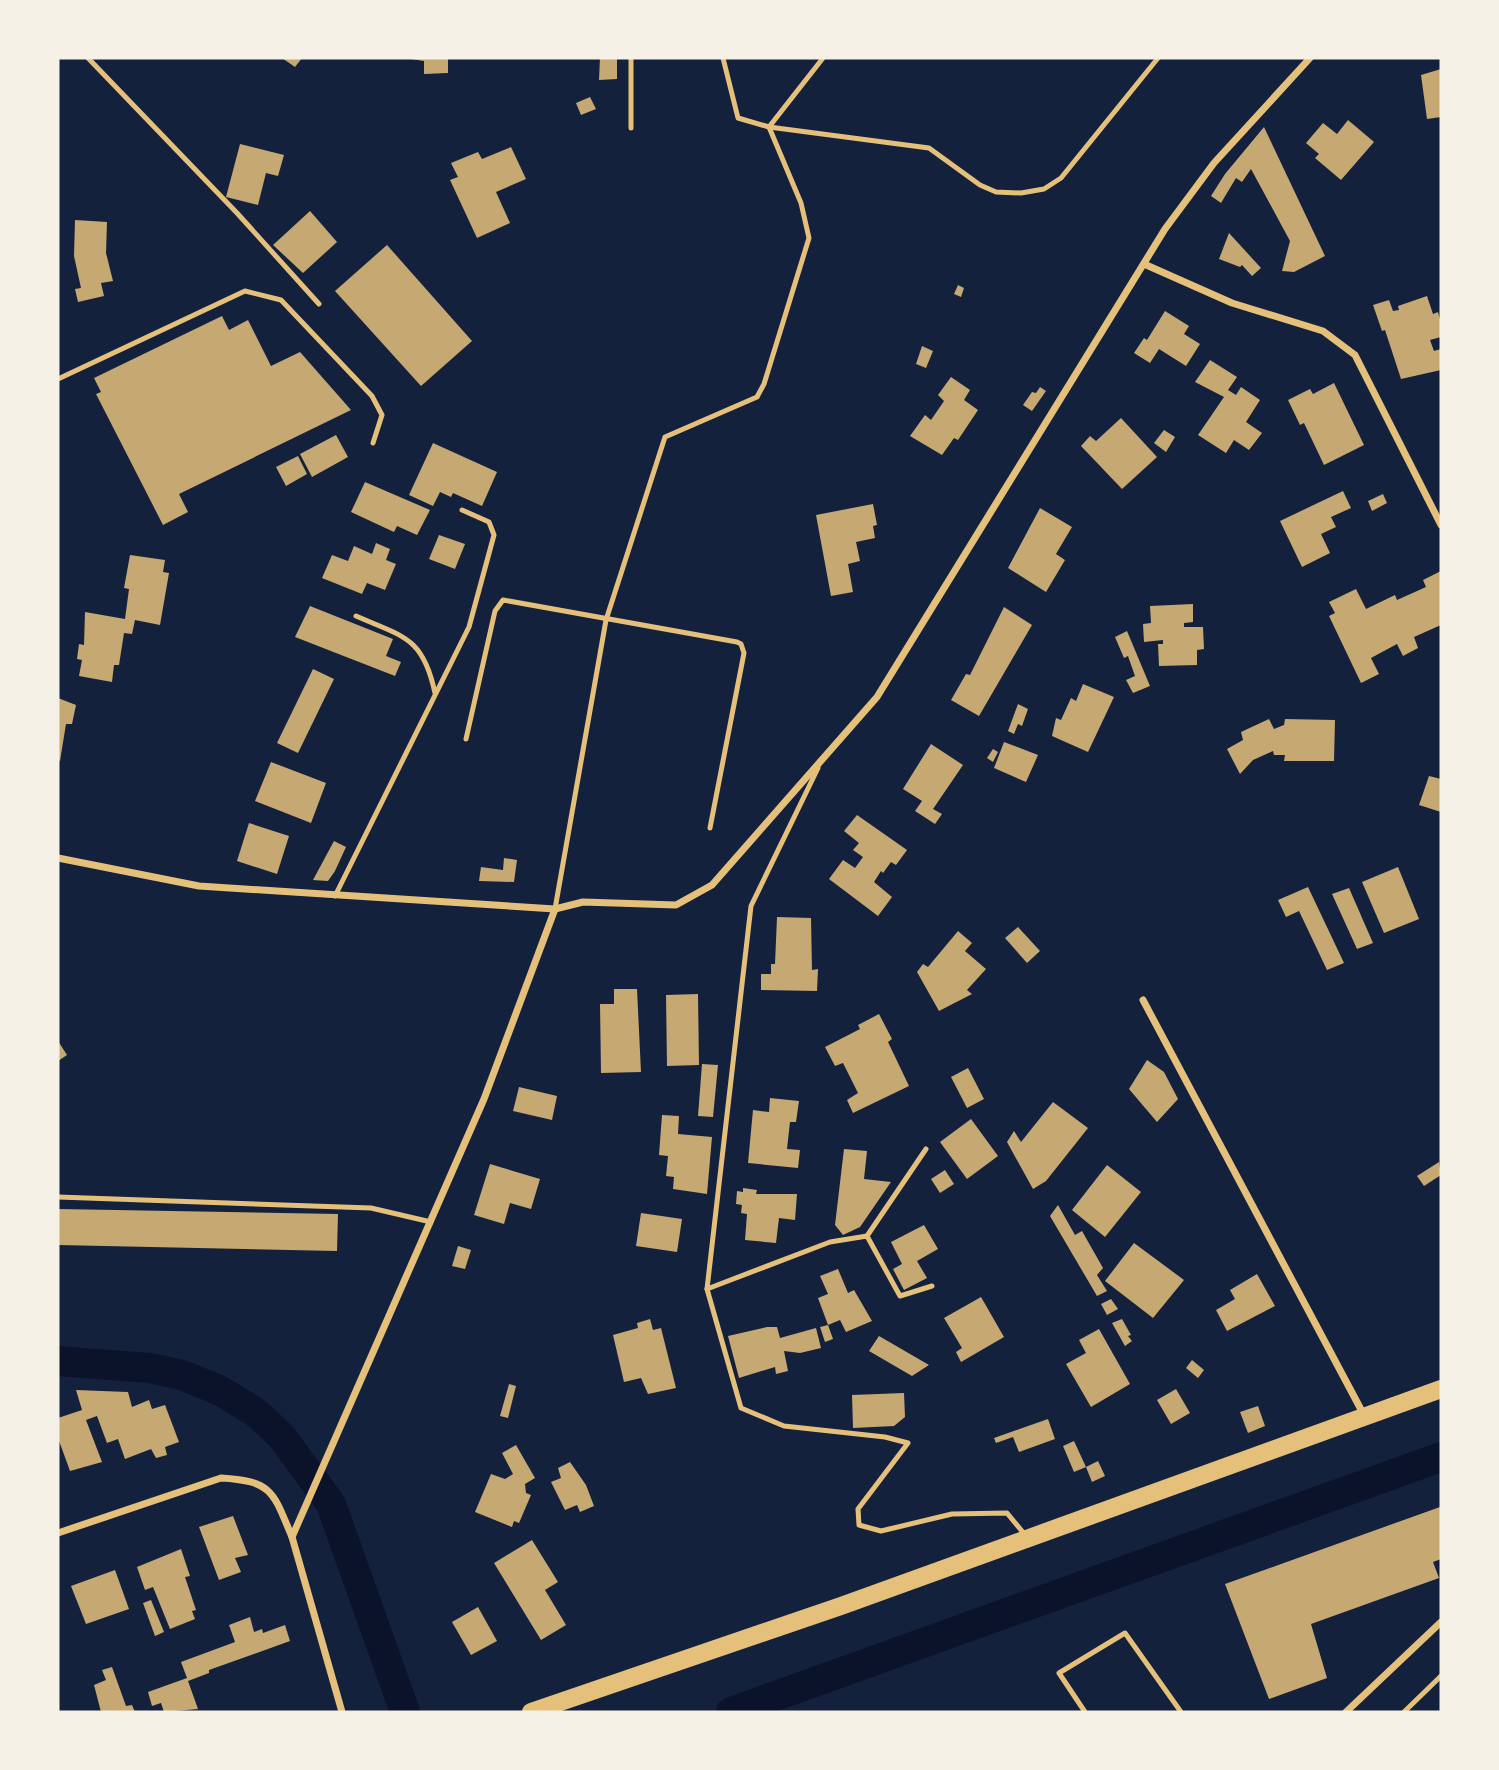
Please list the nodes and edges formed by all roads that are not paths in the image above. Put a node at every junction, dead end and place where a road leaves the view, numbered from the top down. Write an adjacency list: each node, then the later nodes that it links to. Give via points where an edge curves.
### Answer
1 (88, 58): 10 (lane)
2 (631, 58): 8 (lane)
3 (723, 58): 7 (lane, via 738,118)
4 (823, 58): 7 (lane)
5 (1158, 58): 7 (lane, via 1061,178 1044,189 996,192 929,148)
6 (1310, 58): 9 (street, via 1214,163)
7 (769, 127): 16 (lane, via 801,203 809,238 764,384 747,403 665,437)
8 (631, 128)
9 (1144, 264): 14 (street, via 1232,303 1323,331 1355,355); 19 (street, via 877,697)
10 (319, 304)
11 (58, 379): 12 (lane, via 245,291 282,300 372,396 382,415)
12 (373, 443)
13 (462, 510): 17 (lane, via 489,522 494,535 469,627)
14 (1441, 525)
15 (356, 615): 17 (lane, via 408,639 429,664)
16 (606, 620): 18 (lane, via 508,600 499,603); 20 (lane, via 737,642 743,647); 23 (lane)
17 (435, 693): 22 (lane)
18 (466, 739)
19 (820, 763): 23 (street, via 712,884 676,905 583,902); 30 (lane, via 751,906)
20 (710, 828)
21 (58, 858): 22 (street, via 198,886)
22 (335, 896): 23 (street)
23 (555, 909): 27 (street)
24 (1143, 1000): 32 (street)
25 (926, 1149): 28 (lane)
26 (58, 1197): 27 (lane, via 371,1208)
27 (432, 1222): 34 (street)
28 (867, 1236): 29 (lane, via 900,1296); 30 (lane, via 830,1242)
29 (932, 1286)
30 (707, 1289): 35 (lane, via 740,1408 784,1426 908,1443 858,1509 859,1525 881,1531 952,1514 1007,1513)
31 (1441, 1390): 32 (main road)
32 (1365, 1417): 35 (main road)
33 (58, 1533): 34 (street, via 221,1478 249,1480 273,1493)
34 (292, 1537): 38 (street)
35 (1028, 1538): 39 (main road)
36 (1441, 1622): 42 (street)
37 (1441, 1676): 43 (lane)
38 (342, 1712)
39 (531, 1712)
40 (1085, 1712): 41 (lane, via 1059,1673 1125,1633)
41 (1181, 1712)
42 (1346, 1712)
43 (1404, 1712)

